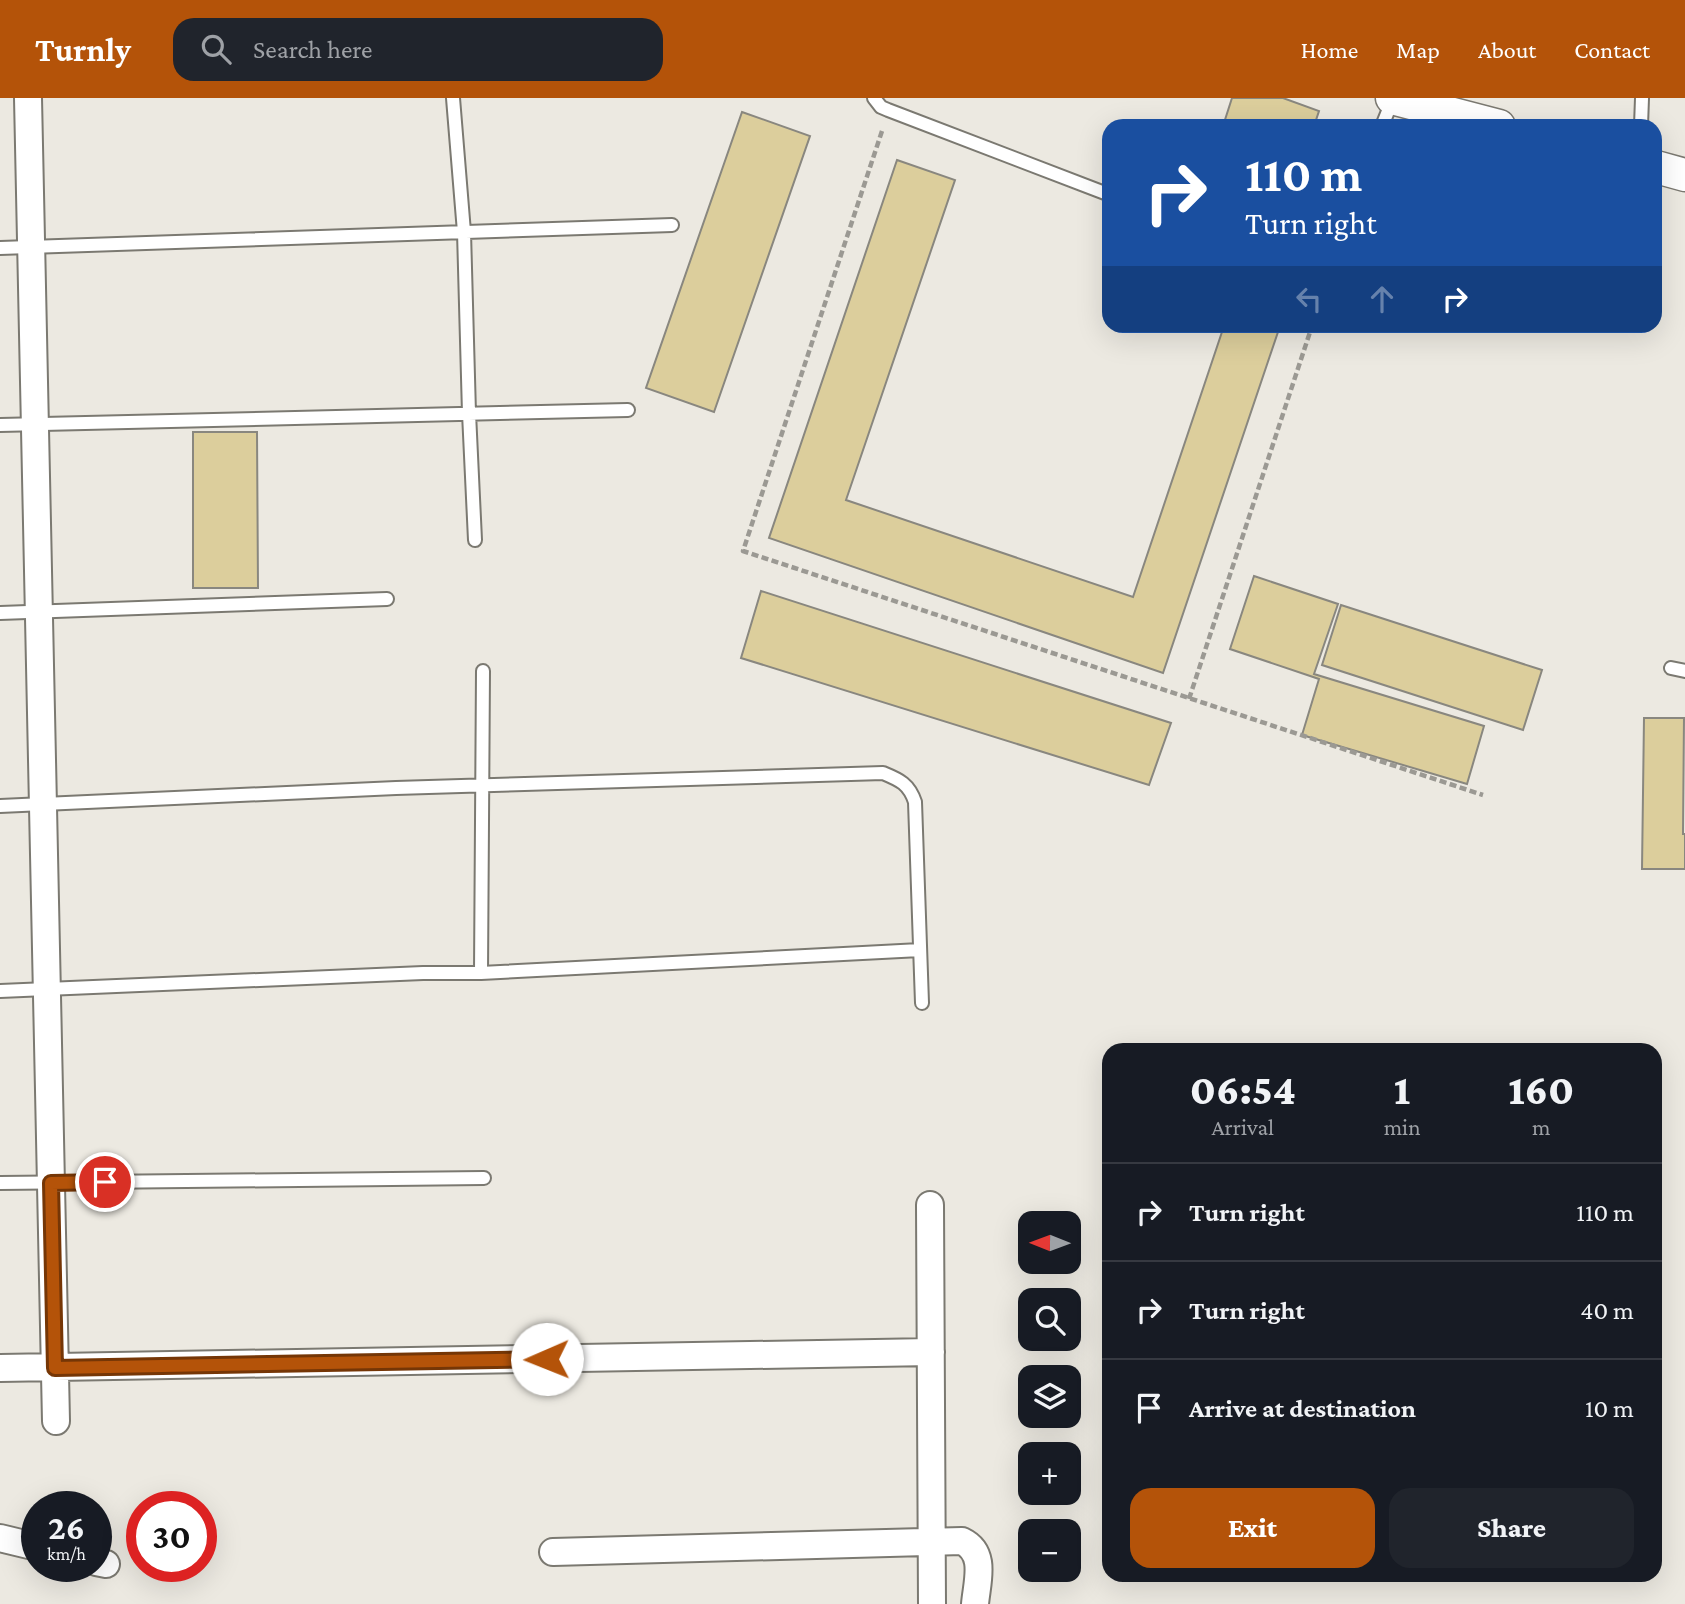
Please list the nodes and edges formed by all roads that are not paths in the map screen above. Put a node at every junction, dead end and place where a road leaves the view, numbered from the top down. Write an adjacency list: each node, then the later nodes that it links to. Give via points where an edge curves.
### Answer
1 (27, 98): 15 (street)
2 (453, 98): 13 (lane)
3 (874, 98): 11 (lane, via 888,110)
4 (1392, 98): 6 (lane); 7 (street)
5 (1642, 98): 8 (lane)
6 (1384, 119)
7 (1472, 119)
8 (1641, 119)
9 (1662, 169): 10 (street)
10 (1685, 176)
11 (1102, 192)
12 (672, 225): 13 (lane)
13 (464, 232): 15 (lane); 17 (lane)
14 (0, 248): 15 (lane)
15 (31, 248): 18 (street)
16 (628, 410): 17 (lane)
17 (469, 413): 18 (lane); 20 (lane)
18 (34, 424): 19 (lane); 22 (street)
19 (0, 425)
20 (475, 540)
21 (387, 599): 22 (lane)
22 (39, 611): 23 (lane); 29 (street)
23 (0, 613)
24 (1671, 668): 26 (lane)
25 (484, 671): 27 (lane)
26 (1685, 671)
27 (482, 786): 29 (lane); 30 (lane, via 883,773 903,781 915,802); 31 (lane)
28 (0, 806): 29 (lane)
29 (43, 806): 32 (street)
30 (920, 950): 31 (lane); 34 (lane)
31 (481, 973): 32 (lane)
32 (47, 990): 33 (lane); 37 (street)
33 (0, 991)
34 (922, 1003)
35 (484, 1178): 37 (lane)
36 (0, 1183): 37 (lane)
37 (51, 1183): 41 (street)
38 (930, 1205): 39 (street)
39 (930, 1352): 41 (street); 44 (street)
40 (0, 1368): 41 (street)
41 (55, 1368): 42 (street)
42 (56, 1421)
43 (0, 1538): 45 (street)
44 (932, 1541): 46 (street); 47 (street); 48 (street, via 962,1541 976,1552)
45 (21, 1543)
46 (553, 1552)
47 (932, 1604)
48 (975, 1604)

